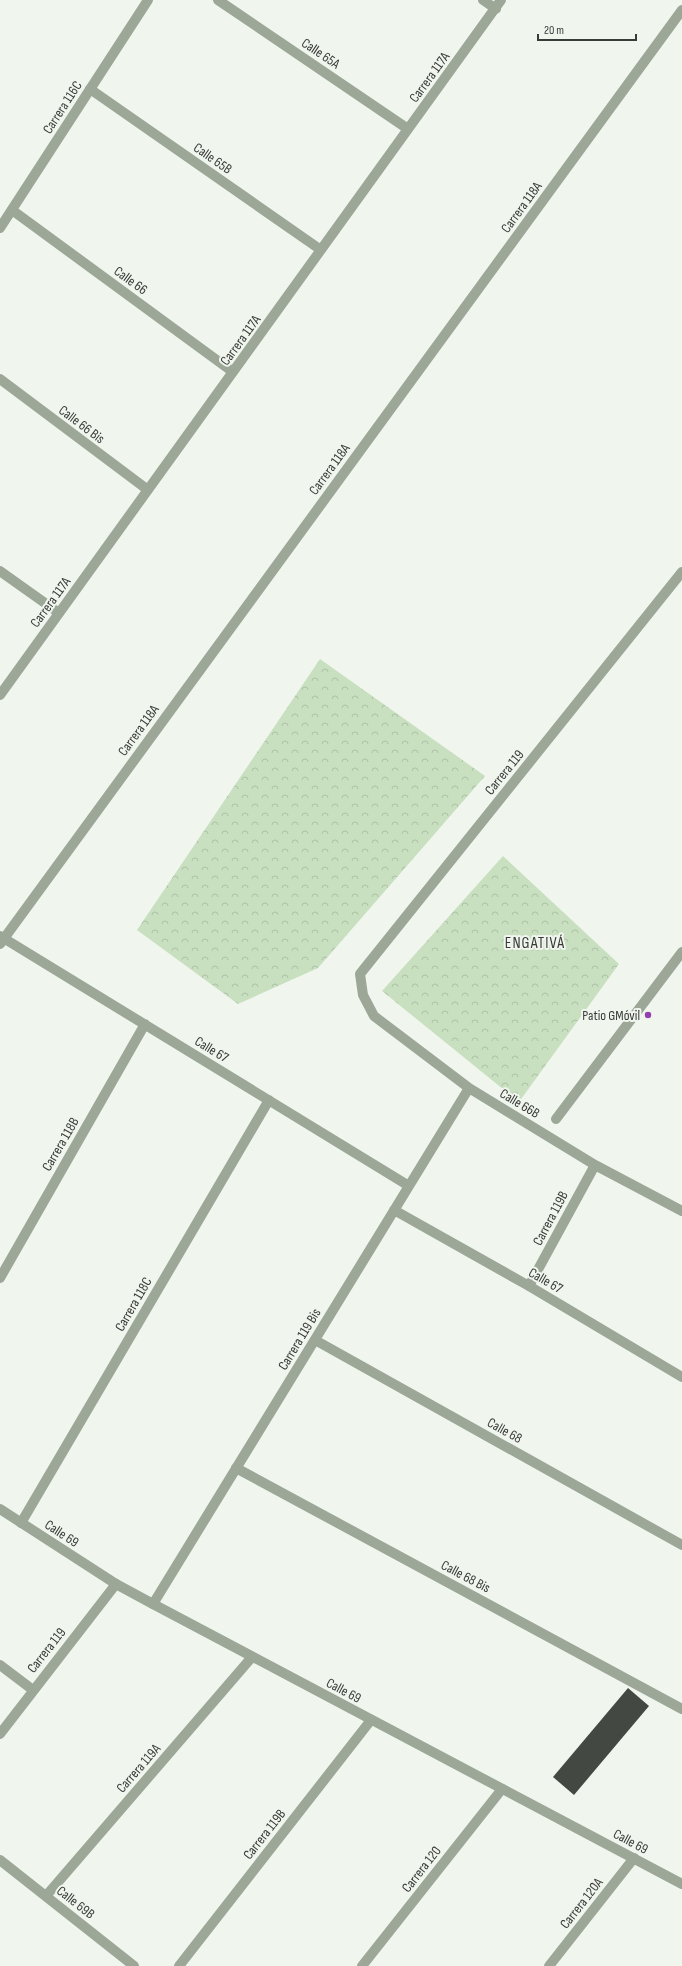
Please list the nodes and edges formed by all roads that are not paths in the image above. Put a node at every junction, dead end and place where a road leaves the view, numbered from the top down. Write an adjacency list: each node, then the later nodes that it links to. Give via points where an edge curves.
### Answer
1 (148, 0): 6 (street, Carrera 116C)
2 (218, 0): 7 (street, Calle 65A)
3 (483, 0): 4 (street)
4 (498, 4): 7 (street, Carrera 117A)
5 (682, 10): 18 (street, Carrera 118A)
6 (90, 89): 8 (street, Carrera 116C); 10 (street, Calle 65B)
7 (408, 130): 10 (street, Carrera 117A)
8 (12, 210): 9 (street, Carrera 116C); 11 (street, Calle 66)
9 (0, 228)
10 (321, 250): 11 (street, Carrera 117A)
11 (233, 372): 13 (street, Carrera 117A)
12 (0, 379): 13 (street, Calle 66 Bis)
13 (148, 490): 16 (street, Carrera 117A)
14 (0, 571): 16 (street)
15 (682, 572): 20 (street, Carrera 119, via 360,974)
16 (59, 613): 17 (street, Carrera 117A)
17 (0, 695)
18 (1, 939): 21 (street, Calle 67)
19 (682, 952): 24 (street)
20 (364, 995): 22 (street, Calle 66B, via 374,1016)
21 (145, 1024): 23 (street, Calle 67); 29 (street, Carrera 118B)
22 (469, 1088): 25 (street, Calle 66B); 26 (street, Carrera 119 Bis)
23 (269, 1100): 26 (street, Calle 67); 35 (street, Carrera 118C)
24 (556, 1118)
25 (595, 1165): 28 (street, Calle 66B); 30 (street, Carrera 119B)
26 (409, 1186): 27 (street, Carrera 119 Bis)
27 (394, 1210): 30 (street, Calle 67); 31 (street, Carrera 119 Bis)
28 (682, 1211)
29 (0, 1278)
30 (529, 1286): 32 (street, Calle 67)
31 (315, 1340): 33 (street, Carrera 119 Bis); 36 (street, Calle 68)
32 (682, 1377)
33 (236, 1468): 38 (street, Carrera 119 Bis); 42 (street, Calle 68 Bis)
34 (0, 1509): 35 (street, Calle 69)
35 (21, 1523): 37 (street, Calle 69)
36 (682, 1546)
37 (116, 1584): 38 (street, Calle 69); 41 (street, Carrera 119)
38 (152, 1604): 39 (street, Calle 69)
39 (252, 1657): 43 (street, Calle 69); 49 (street, Carrera 119A)
40 (0, 1665): 41 (street)
41 (33, 1690): 44 (street, Carrera 119)
42 (682, 1709)
43 (371, 1720): 45 (street, Calle 69); 51 (street, Carrera 119B)
44 (0, 1734)
45 (502, 1789): 46 (street, Calle 69); 52 (street, Carrera 120)
46 (634, 1858): 48 (street, Calle 69); 53 (street, Carrera 120A)
47 (0, 1860): 49 (street, Calle 69B)
48 (682, 1884)
49 (46, 1896): 50 (street, Calle 69B)
50 (134, 1966)
51 (179, 1966)
52 (362, 1966)
53 (549, 1966)

